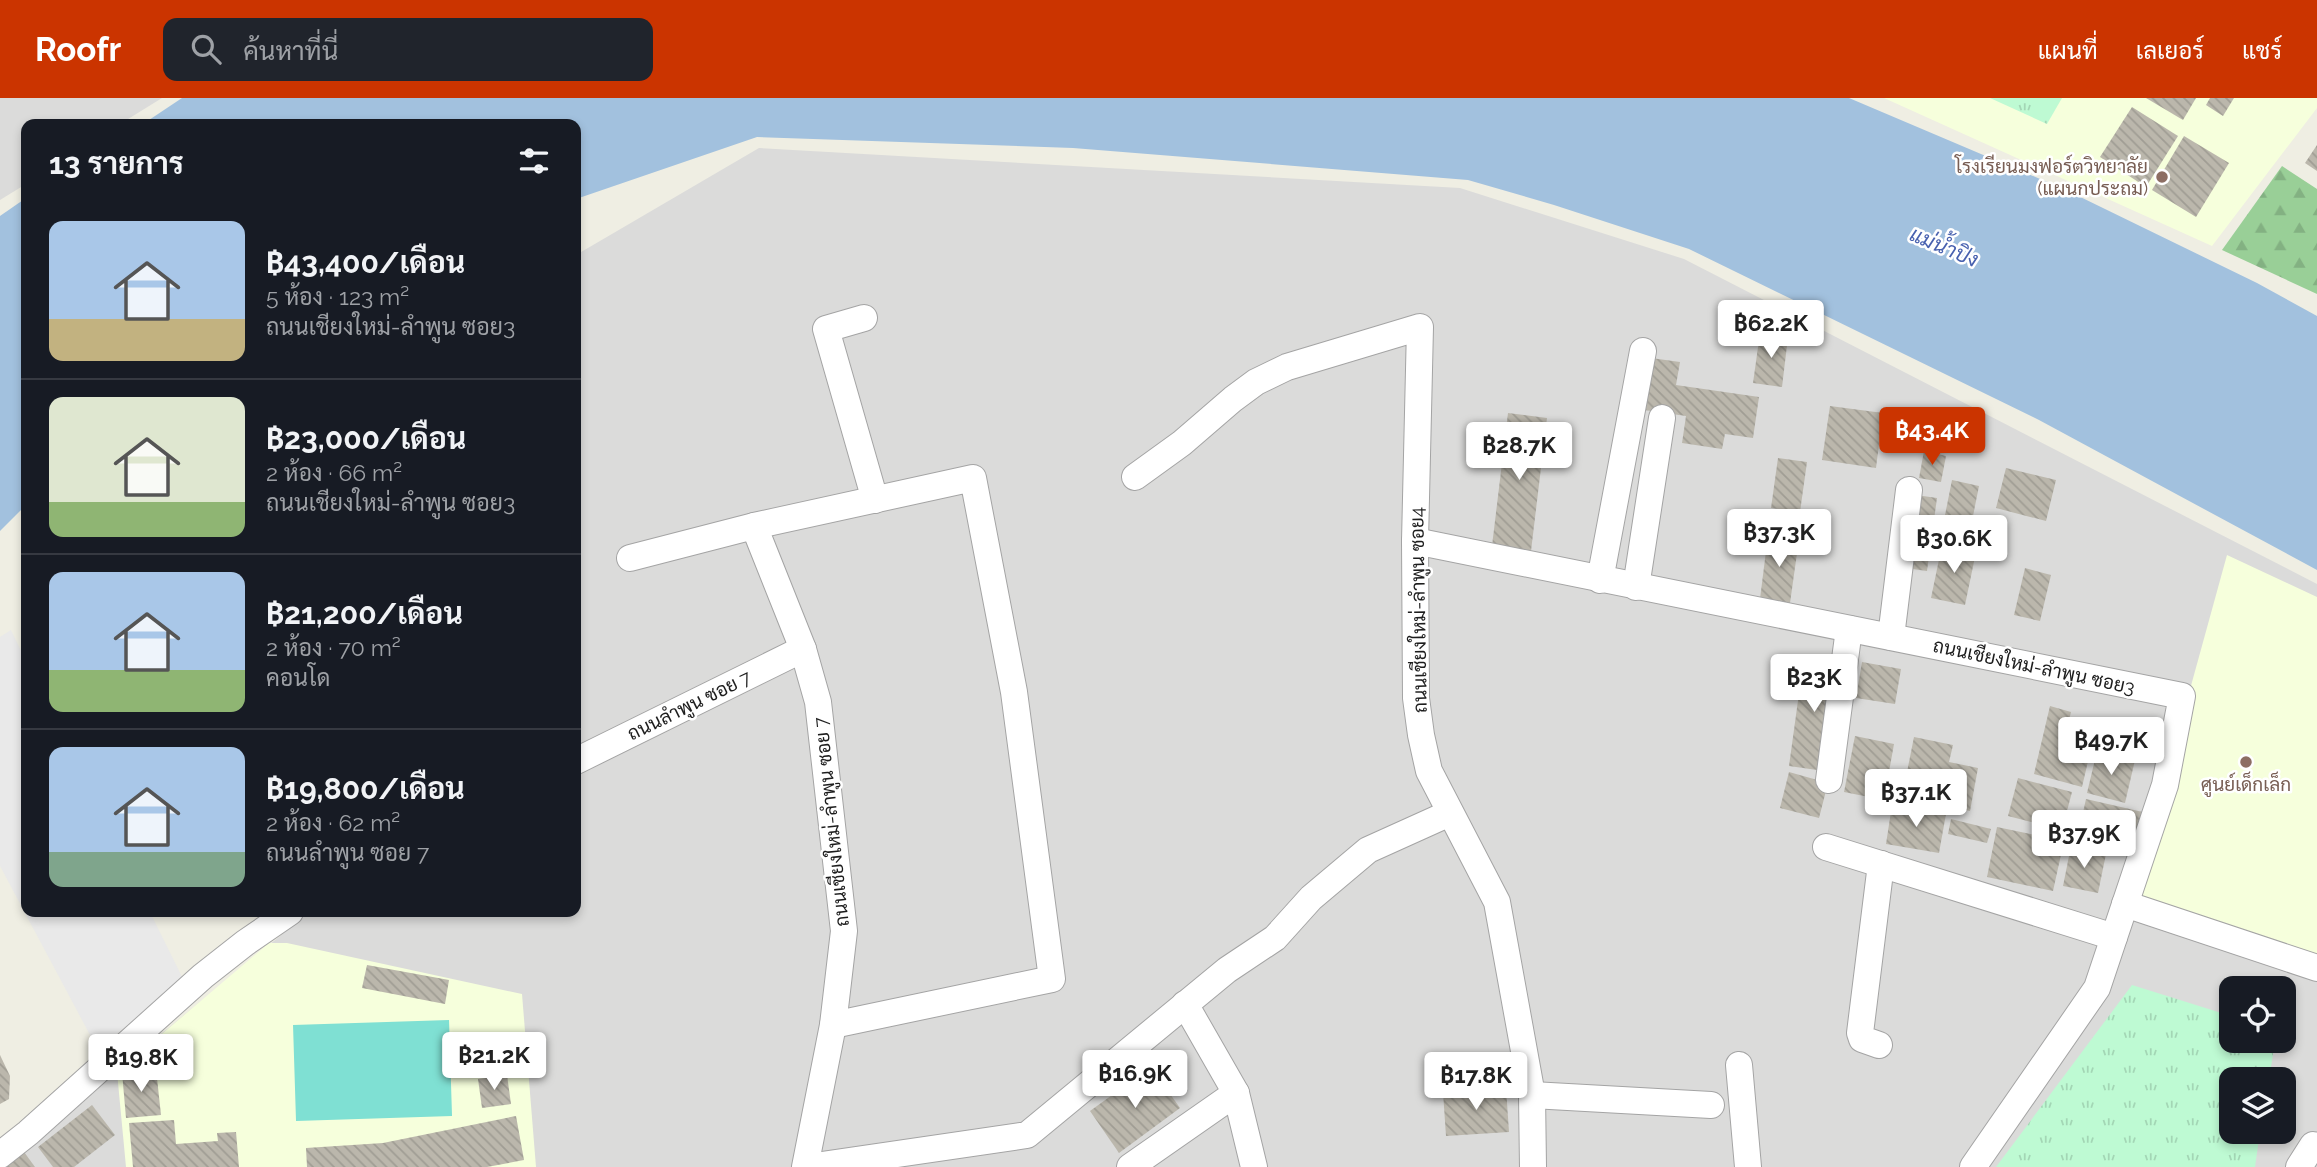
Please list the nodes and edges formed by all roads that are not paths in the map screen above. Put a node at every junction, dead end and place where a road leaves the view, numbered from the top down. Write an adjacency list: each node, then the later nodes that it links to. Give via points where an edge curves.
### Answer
1 (864, 318): 6 (street, via 826,330)
2 (1643, 351): 10 (street)
3 (1662, 418): 11 (street)
4 (1135, 477): 8 (street, ถนนเชียงใหม่-ลำพูน ซอย4, via 1256,382 1287,367 1420,327)
5 (1909, 490): 13 (street)
6 (875, 500): 7 (street); 25 (street, via 974,478 1014,692 1052,979)
7 (754, 527): 9 (street); 14 (street, ถนนเชียงใหม่-ลำพูน ซอย 7)
8 (1415, 541): 10 (street, ถนนเชียงใหม่-ลำพูน ซอย3); 17 (street, ถนนเชียงใหม่-ลำพูน ซอย4, via 1420,735 1429,771)
9 (630, 558)
10 (1600, 580): 11 (street, ถนนเชียงใหม่-ลำพูน ซอย3)
11 (1636, 587): 12 (street, ถนนเชียงใหม่-ลำพูน ซอย3)
12 (1849, 629): 13 (street, ถนนเชียงใหม่-ลำพูน ซอย3); 16 (street)
13 (1891, 637): 20 (street, ถนนเชียงใหม่-ลำพูน ซอย3, via 2182,696 2165,785)
14 (803, 649): 15 (street, ถนนลำพูน ซอย 7); 25 (street, ถนนเชียงใหม่-ลำพูน ซอย 7, via 818,702 844,931)
15 (581, 759)
16 (1829, 780)
17 (1450, 813): 24 (street, via 1368,850 1311,898 1275,938); 29 (street, ถนนเชียงใหม่-ลำพูน ซอย4, via 1497,902)
18 (1826, 847): 19 (street)
19 (1881, 864): 22 (street); 26 (street, via 1860,1033 1862,1039)
20 (2125, 904): 22 (street, ถนนเชียงใหม่-ลำพูน ซอย3); 23 (street)
21 (283, 917): 32 (street, via 202,976)
22 (2114, 937): 38 (street, ถนนเชียงใหม่-ลำพูน ซอย3, via 2097,988)
23 (2317, 968)
24 (1185, 1004): 28 (street); 33 (street, via 1027,1135)
25 (833, 1025): 33 (street, ถนนเชียงใหม่-ลำพูน ซอย 7)
26 (1879, 1045)
27 (1739, 1065): 37 (street)
28 (1236, 1093): 34 (street); 35 (street)
29 (1532, 1095): 30 (street); 36 (street, ถนนเชียงใหม่-ลำพูน ซอย4)
30 (1711, 1105)
31 (2317, 1146): 39 (street, via 2313,1145)
32 (0, 1155)
33 (807, 1167)
34 (1130, 1167)
35 (1254, 1167)
36 (1533, 1167)
37 (1748, 1167)
38 (1973, 1167)
39 (2299, 1167)

